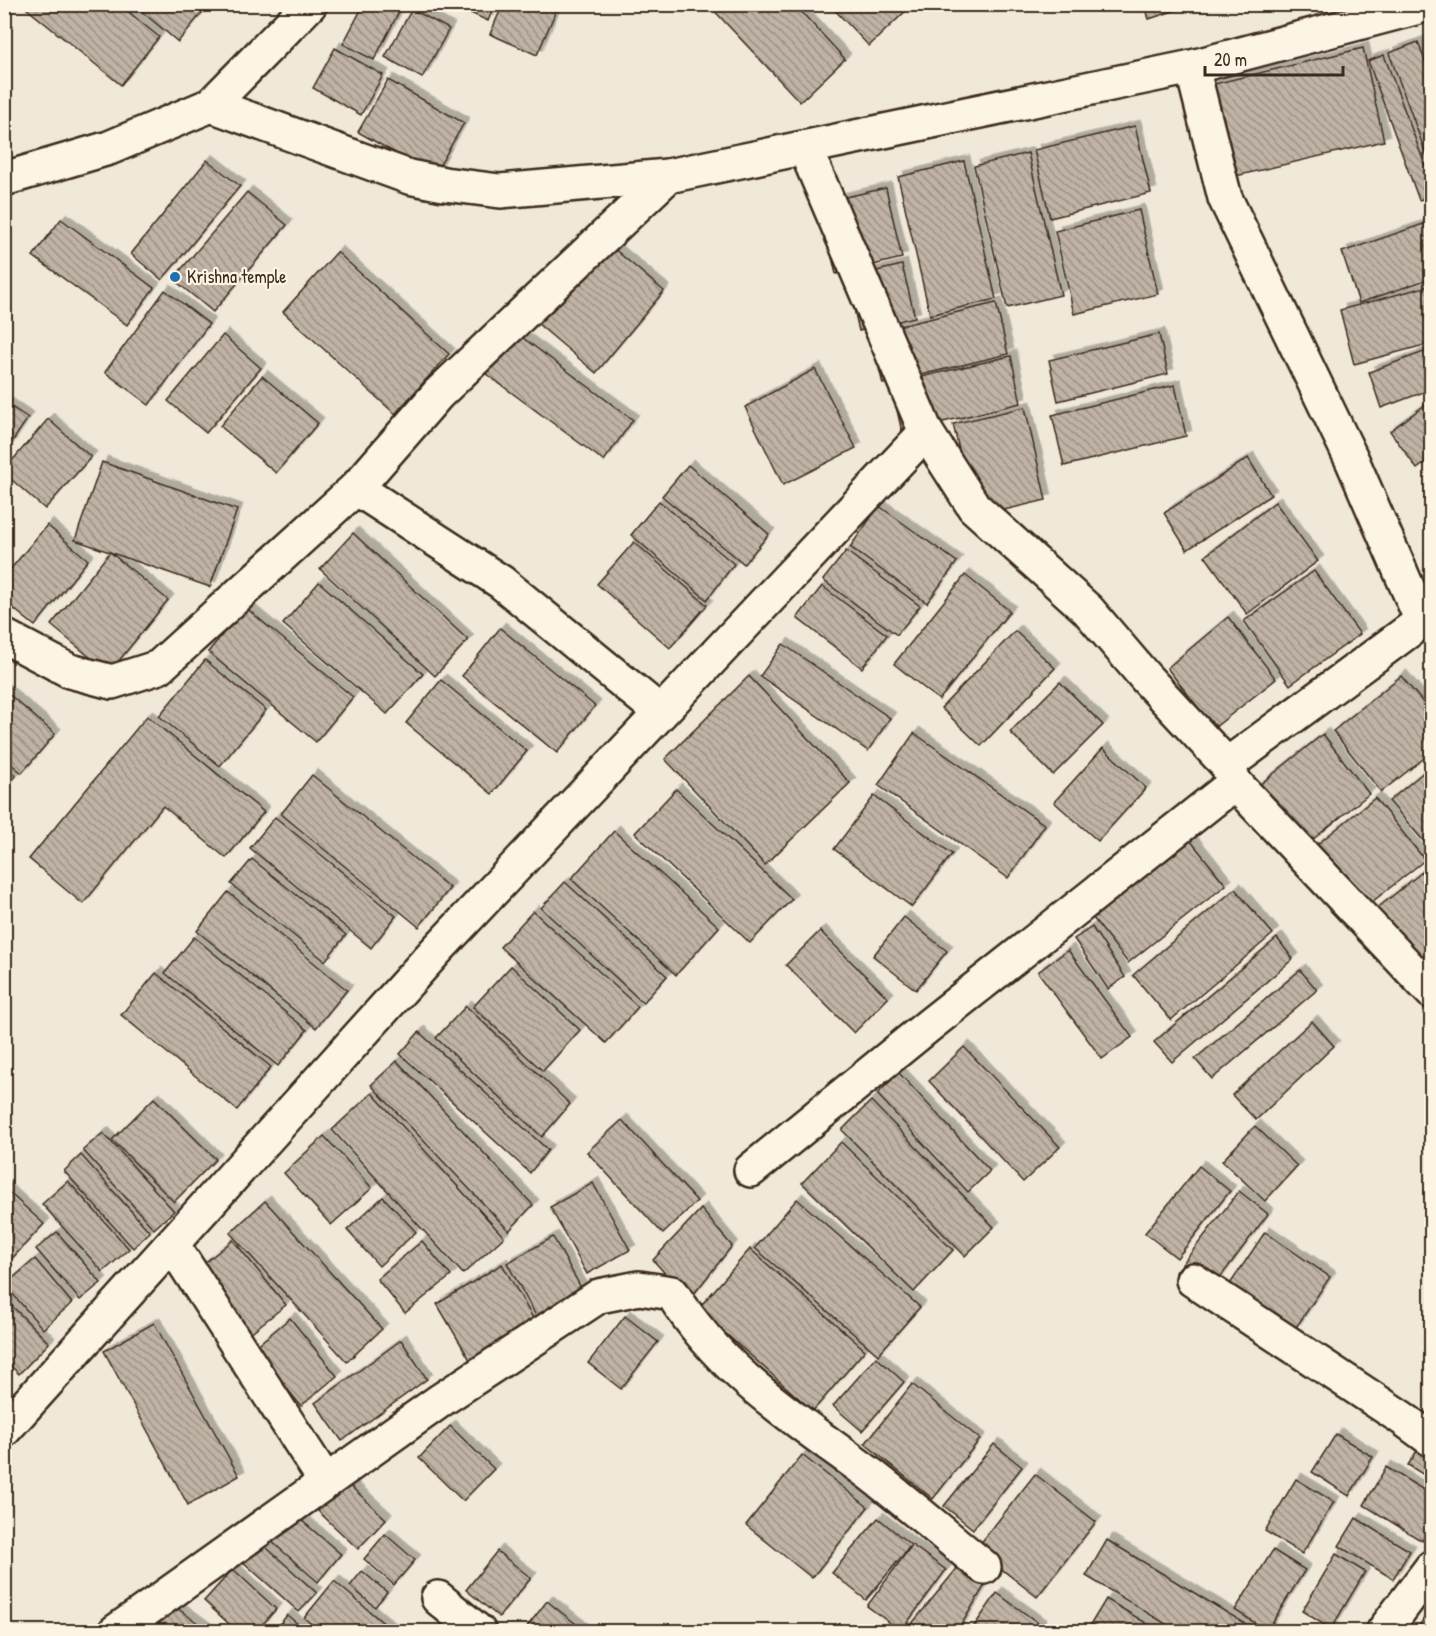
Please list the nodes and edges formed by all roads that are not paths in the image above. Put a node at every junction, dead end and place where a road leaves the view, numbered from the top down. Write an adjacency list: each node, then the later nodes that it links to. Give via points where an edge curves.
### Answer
1 (1430, 4): 3 (street)
2 (296, 9): 4 (street)
3 (1192, 67): 5 (street); 10 (street, via 1225,198)
4 (212, 105): 6 (street, via 409,177 444,184 500,191); 7 (street, via 109,148)
5 (805, 148): 6 (street); 8 (street)
6 (668, 176): 9 (street, via 438,394)
7 (4, 179)
8 (926, 432): 12 (street); 13 (street, via 974,507 1088,610)
9 (356, 488): 11 (street, via 159,667 112,682 70,671); 12 (street, via 501,582)
10 (1427, 619): 13 (street)
11 (4, 636)
12 (660, 712): 16 (street, via 435,952)
13 (1231, 774): 14 (street); 15 (street)
14 (1431, 992)
15 (751, 1170)
16 (172, 1244): 18 (street); 20 (street)
17 (1193, 1281): 19 (street)
18 (4, 1430)
19 (1431, 1440)
20 (326, 1482): 21 (street, via 441,1400 599,1296 639,1288 672,1293 692,1324 756,1391); 24 (street)
21 (984, 1567)
22 (1431, 1567): 26 (street)
23 (438, 1598): 25 (street)
24 (115, 1632)
25 (479, 1632)
26 (1383, 1632)

